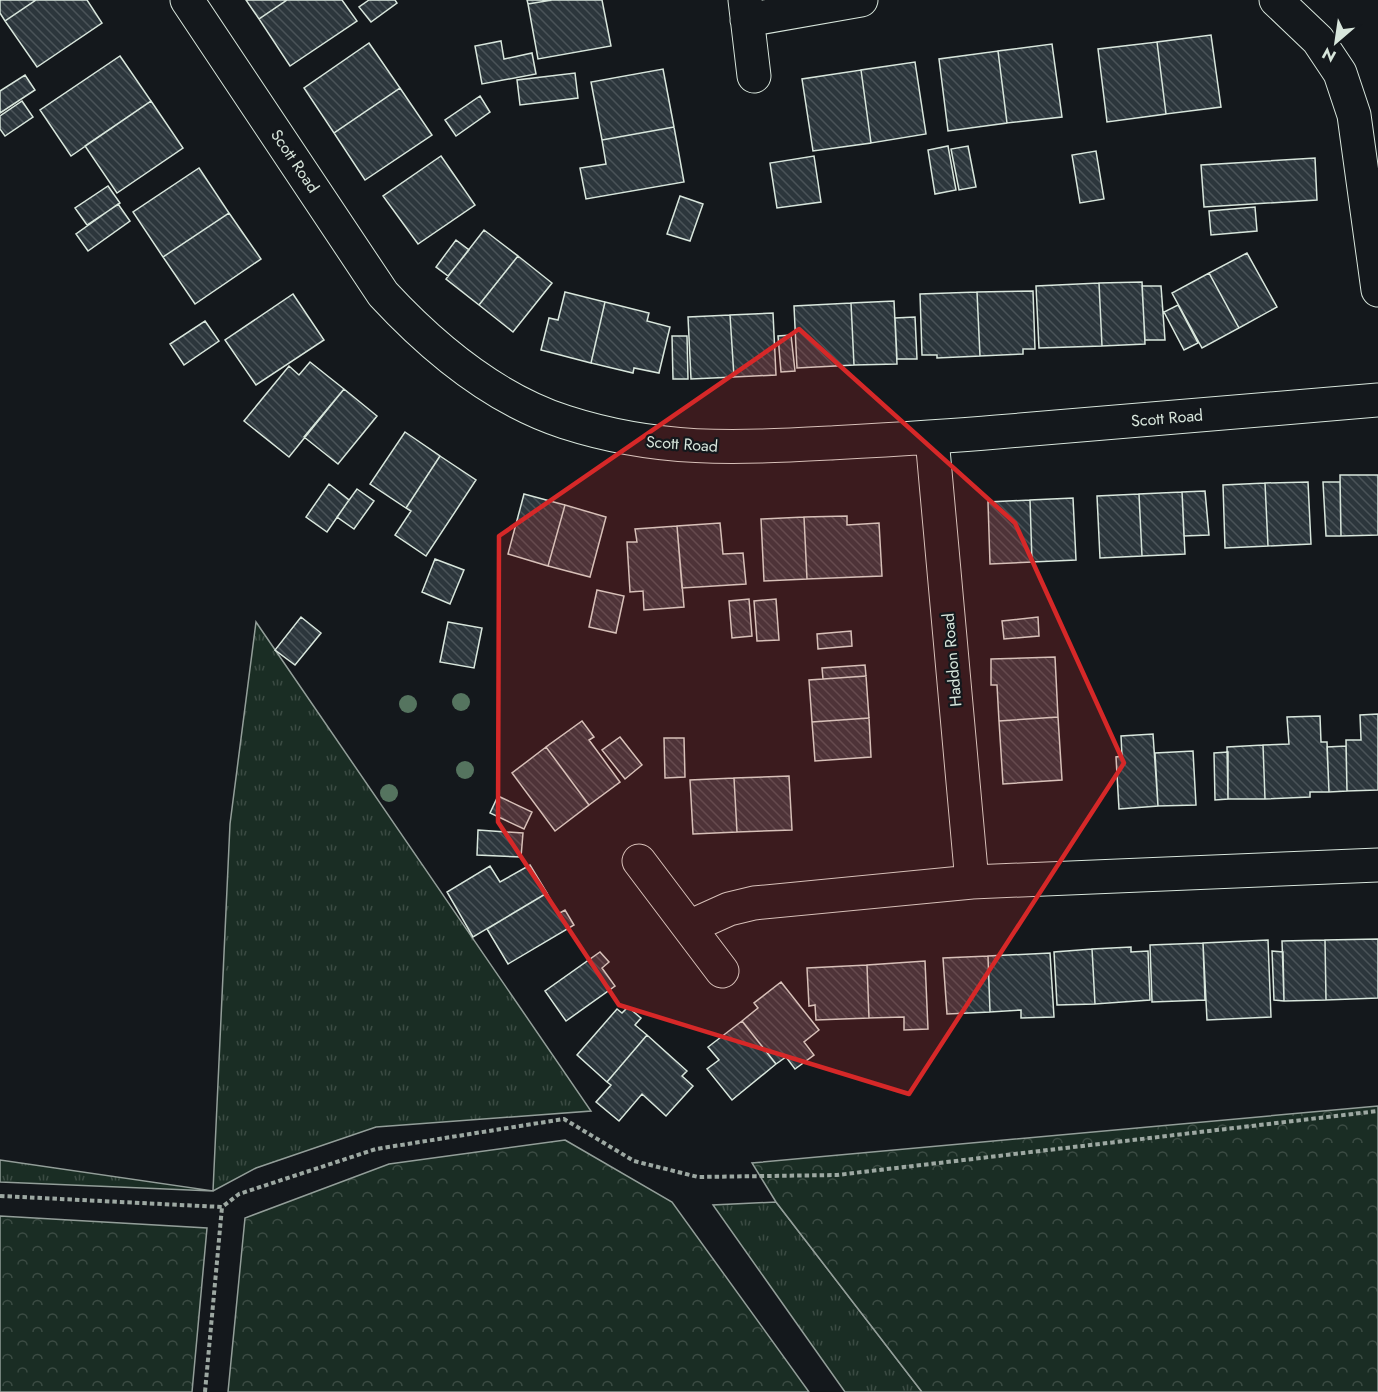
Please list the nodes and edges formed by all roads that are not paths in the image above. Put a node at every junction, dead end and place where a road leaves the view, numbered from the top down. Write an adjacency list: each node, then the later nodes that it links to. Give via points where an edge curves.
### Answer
1 (187, 0): 8 (street, Scott Road, via 383,294 419,333 508,396 562,421 669,445 741,447)
2 (861, 0): 4 (street)
3 (1276, 0): 6 (street, via 1318,40 1340,73 1354,115)
4 (746, 10): 5 (street)
5 (754, 76)
6 (1378, 290)
7 (1378, 400): 8 (street, Scott Road)
8 (932, 438): 11 (street, Haddon Road)
9 (639, 861): 12 (street)
10 (1378, 865): 11 (street)
11 (972, 882): 12 (street, via 754,903 729,909)
12 (689, 927): 13 (street)
13 (722, 971)

